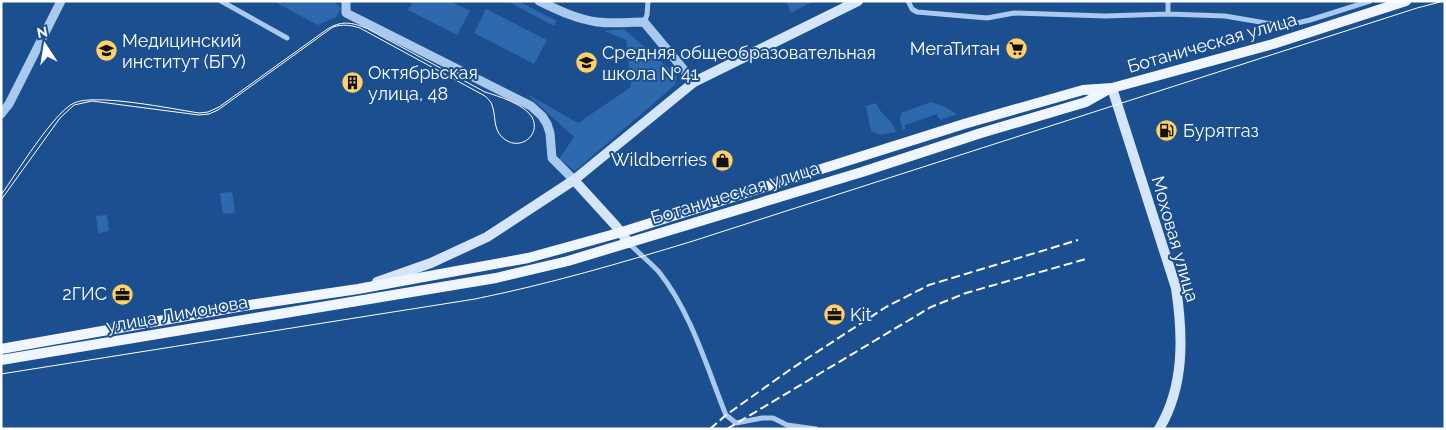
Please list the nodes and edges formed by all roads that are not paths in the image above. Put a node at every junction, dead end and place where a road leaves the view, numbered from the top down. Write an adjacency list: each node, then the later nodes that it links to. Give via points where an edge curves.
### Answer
1 (62, 1): 16 (street)
2 (221, 1): 13 (street)
3 (346, 1): 18 (street, via 346,13 531,106 547,124 552,158)
4 (538, 1): 12 (street, via 584,19)
5 (648, 1): 12 (street)
6 (858, 1): 14 (main road)
7 (908, 1): 11 (street, via 918,12 981,18 1014,12 1105,16)
8 (1168, 1): 11 (street)
9 (1370, 1): 11 (street, via 1284,26 1225,16)
10 (1406, 1): 15 (main road, Ботаническая улица, via 1273,44)
11 (1168, 14)
12 (644, 22): 14 (street)
13 (287, 38)
14 (694, 82): 18 (main road)
15 (1112, 88): 19 (main road, Ботаническая улица, via 1083,90 969,123); 20 (main road, Ботаническая улица, via 1086,102); 28 (main road, Моховая улица, via 1176,288 1180,317 1181,350 1176,386)
16 (5, 102): 17 (street)
17 (1, 114)
18 (574, 180): 19 (main road); 22 (main road, via 487,237 431,263)
19 (622, 232): 20 (main road); 21 (main road, Ботаническая улица, via 528,258)
20 (629, 243): 23 (main road, Ботаническая улица, via 533,270); 27 (street, via 659,272 674,295 690,325 726,414 736,423 773,418 787,425)
21 (380, 286): 22 (main road, Ботаническая улица); 23 (main road)
22 (358, 290): 25 (main road, улица Лимонова, via 243,306)
23 (382, 297): 24 (main road, Ботаническая улица)
24 (359, 301): 26 (main road, улица Лимонова)
25 (1, 348)
26 (1, 360)
27 (816, 429)
28 (1159, 429)

